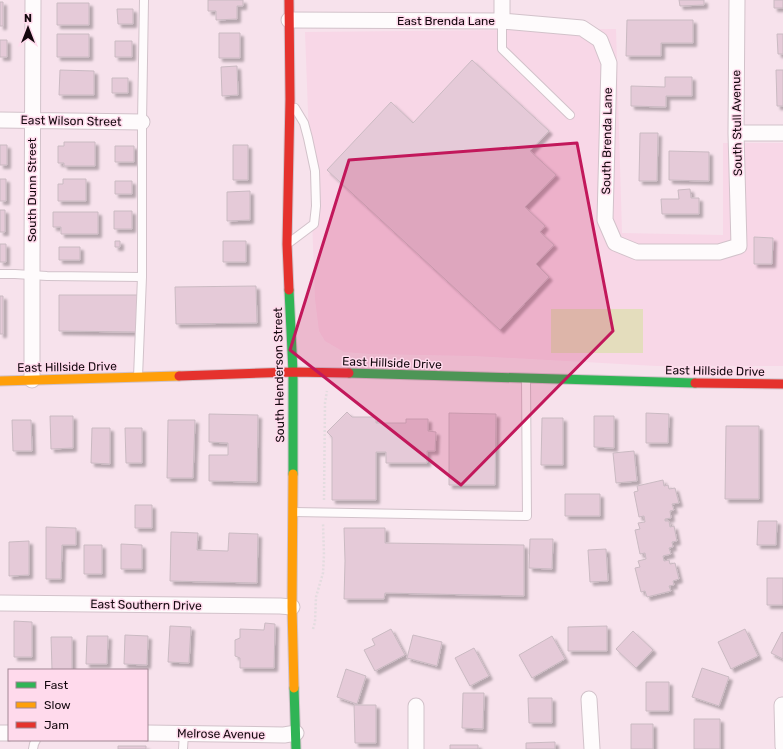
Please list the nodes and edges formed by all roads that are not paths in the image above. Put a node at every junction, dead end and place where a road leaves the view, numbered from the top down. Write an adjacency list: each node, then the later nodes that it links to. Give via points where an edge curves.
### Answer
1 (33, 0): 12 (street, South Dunn Street)
2 (144, 0): 13 (lane)
3 (289, 0): 6 (main road, South Henderson Street)
4 (502, 0): 7 (street)
5 (737, 0): 14 (street, South Stull Avenue)
6 (289, 20): 7 (street, East Brenda Lane); 9 (main road, South Henderson Street)
7 (502, 22): 8 (street, East Brenda Lane, via 582,28); 10 (lane, via 502,49)
8 (600, 40): 17 (street, South Brenda Lane, via 609,63 606,220 615,243 637,252 718,252)
9 (290, 100): 16 (main road, South Henderson Street); 16 (lane, via 304,122 308,138 315,170 316,206 314,224)
10 (570, 115)
11 (0, 120): 12 (street, East Wilson Street)
12 (33, 121): 13 (street, East Wilson Street); 19 (street, South Dunn Street)
13 (142, 122): 20 (lane)
14 (736, 133): 15 (street); 17 (street, South Stull Avenue)
15 (783, 133)
16 (288, 244): 21 (main road, South Henderson Street)
17 (739, 246)
18 (0, 274): 19 (lane)
19 (32, 275): 20 (lane); 24 (street, South Dunn Street)
20 (142, 277): 22 (lane)
21 (293, 372): 22 (main road, East Hillside Drive); 23 (main road, East Hillside Drive); 27 (main road, South Henderson Street)
22 (138, 378): 24 (main road, East Hillside Drive)
23 (526, 378): 26 (main road, East Hillside Drive, via 692,384); 27 (lane, via 527,516)
24 (32, 380): 25 (main road, East Hillside Drive)
25 (0, 381)
26 (783, 384)
27 (293, 512): 29 (main road, South Henderson Street)
28 (0, 603): 29 (street, East Southern Drive)
29 (292, 607): 34 (main road, South Henderson Street)
30 (589, 699): 40 (street)
31 (782, 705): 36 (street)
32 (416, 706): 39 (street)
33 (148, 733): 35 (street, Melrose Avenue)
34 (296, 733): 35 (street, Melrose Avenue); 38 (main road, South Henderson Street)
35 (184, 734): 37 (lane)
36 (783, 746)
37 (184, 749)
38 (296, 749)
39 (416, 749)
40 (592, 749)

